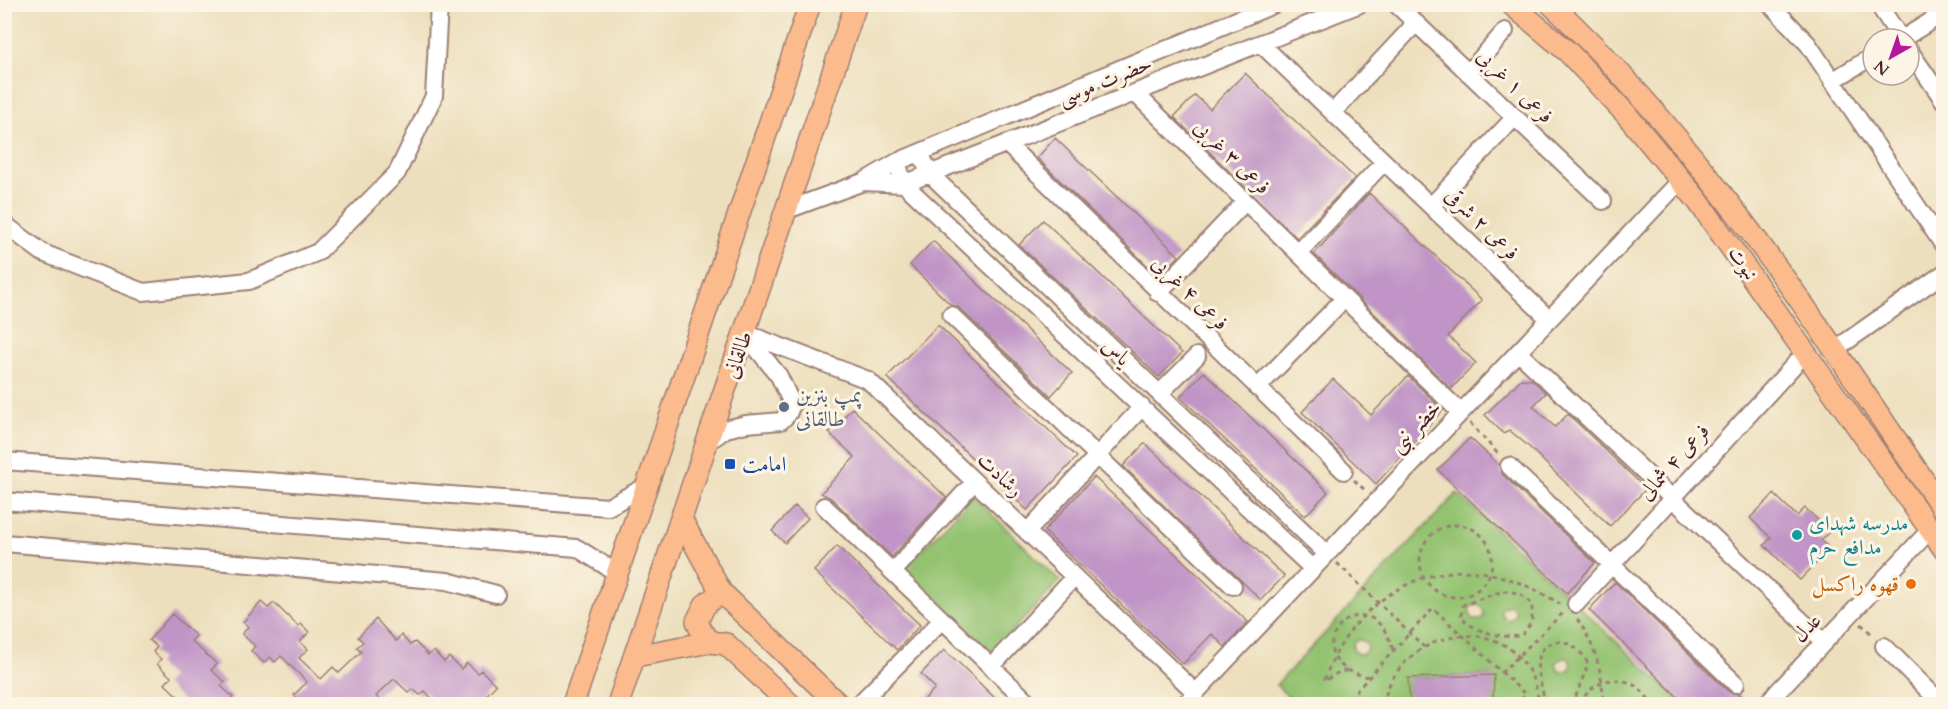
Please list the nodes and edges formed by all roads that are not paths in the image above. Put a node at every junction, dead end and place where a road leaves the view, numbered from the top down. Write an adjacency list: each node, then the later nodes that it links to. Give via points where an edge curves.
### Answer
1 (439, 4): 37 (street, via 434,96 397,173 318,252 249,281 143,292 42,253)
2 (810, 4): 60 (main road, طالقانی)
3 (856, 4): 36 (main road, طالقانی)
4 (1275, 4): 26 (street, حضرت موسی)
5 (1360, 4): 16 (street, حضرت موسی)
6 (1396, 4): 12 (street, فرعی ۱ غربی)
7 (1511, 4): 30 (main road, نبوت, via 1568,52)
8 (1551, 4): 46 (main road, نبوت, via 1583,34 1710,176)
9 (1770, 4): 20 (street, via 1808,44)
10 (1878, 4): 13 (street)
11 (1944, 13): 14 (street)
12 (1416, 23): 19 (street, فرعی ۱ غربی); 23 (street)
13 (1893, 27)
14 (1921, 27)
15 (1505, 31): 19 (street)
16 (1261, 44): 21 (street, حضرت موسی); 23 (street, فرعی ۲ شرقی)
17 (1861, 63): 20 (street)
18 (1921, 67): 22 (street)
19 (1468, 73): 24 (street, فرعی ۱ غربی)
20 (1832, 81): 38 (street)
21 (1134, 93): 25 (street, حضرت موسی); 34 (street, فرعی ۳ غربی)
22 (1944, 100)
23 (1333, 112): 28 (street, فرعی ۲ شرقی)
24 (1515, 117): 33 (street, فرعی ۱ غربی); 35 (street)
25 (1007, 144): 29 (street, حضرت موسی); 41 (street, فرعی ۴ غربی)
26 (920, 153): 27 (street, حضرت موسی); 29 (street, یاس)
27 (897, 162): 31 (street, حضرت موسی); 32 (street, یاس)
28 (1384, 162): 35 (street, فرعی ۲ شرقی); 39 (street)
29 (930, 174): 32 (street, حضرت موسی); 51 (street, یاس)
30 (1681, 180): 44 (street, خضر نبی); 48 (main road, نبوت)
31 (863, 183): 32 (street, حضرت موسی); 36 (street, حضرت موسی)
32 (904, 184): 52 (street, یاس)
33 (1603, 201)
34 (1245, 202): 39 (street, فرعی ۳ غربی); 41 (street)
35 (1431, 206): 44 (street, فرعی ۲ شرقی)
36 (787, 210): 45 (main road, طالقانی)
37 (9, 231)
38 (1944, 246)
39 (1298, 253): 42 (street, فرعی ۳ غربی)
40 (1944, 273): 46 (street)
41 (1158, 293): 50 (street, فرعی ۴ غربی)
42 (1344, 299): 50 (street); 53 (street, فرعی ۳ غربی)
43 (951, 315): 55 (street)
44 (1549, 319): 47 (street, خضر نبی)
45 (745, 333): 54 (main road, طالقانی); 54 (street, via 779,376 792,404 781,421 726,429); 59 (street, رشادت, via 868,380)
46 (1833, 351): 64 (main road, نبوت)
47 (1518, 352): 53 (street, خضر نبی); 61 (street)
48 (1806, 352): 61 (street, فرعی ۴ شمالی); 66 (main road, نبوت)
49 (1197, 356): 51 (street)
50 (1257, 388): 58 (street, فرعی ۴ غربی)
51 (1160, 393): 70 (street, یاس)
52 (1142, 407): 55 (street); 72 (street, یاس)
53 (1461, 413): 70 (street, خضر نبی)
54 (708, 442): 65 (main road, طالقانی)
55 (1098, 455): 67 (street); 76 (street)
56 (4, 461): 60 (street, via 608,507)
57 (1509, 466): 71 (street)
58 (1344, 471)
59 (974, 482): 67 (street, رشادت); 73 (street)
60 (648, 485): 74 (main road, طالقانی)
61 (1672, 498): 71 (street, فرعی ۴ شمالی); 82 (street)
62 (4, 501): 74 (street, via 576,548)
63 (824, 506): 73 (street)
64 (1944, 510)
65 (681, 519): 77 (main road); 84 (main road, طالقانی)
66 (1937, 529): 69 (main road, نبوت); 82 (street, عدل)
67 (1027, 532): 75 (street, رشادت)
68 (4, 543): 78 (street, via 447,581)
69 (1944, 549)
70 (1327, 554): 72 (street, خضر نبی)
71 (1613, 563): 79 (street, فرعی ۴ شمالی); 86 (street)
72 (1313, 569): 87 (street, خضر نبی)
73 (893, 572): 80 (street)
74 (617, 573): 88 (main road, طالقانی)
75 (1074, 577): 85 (street); 87 (street, رشادت)
76 (1233, 586)
77 (721, 592): 81 (main road, via 705,605 698,621); 91 (main road)
78 (496, 594)
79 (1572, 606)
80 (942, 620): 85 (street); 92 (street)
81 (710, 642): 84 (main road); 90 (main road, via 726,644)
82 (1824, 642): 94 (street, عدل)
83 (1884, 646): 95 (street)
84 (634, 656): 89 (main road, طالقانی)
85 (991, 667): 93 (street)
86 (1736, 684)
87 (1190, 699)
88 (573, 705)
89 (618, 705)
90 (790, 705)
91 (838, 705)
92 (859, 705)
93 (1030, 705)
94 (1766, 705)
95 (1942, 705)

